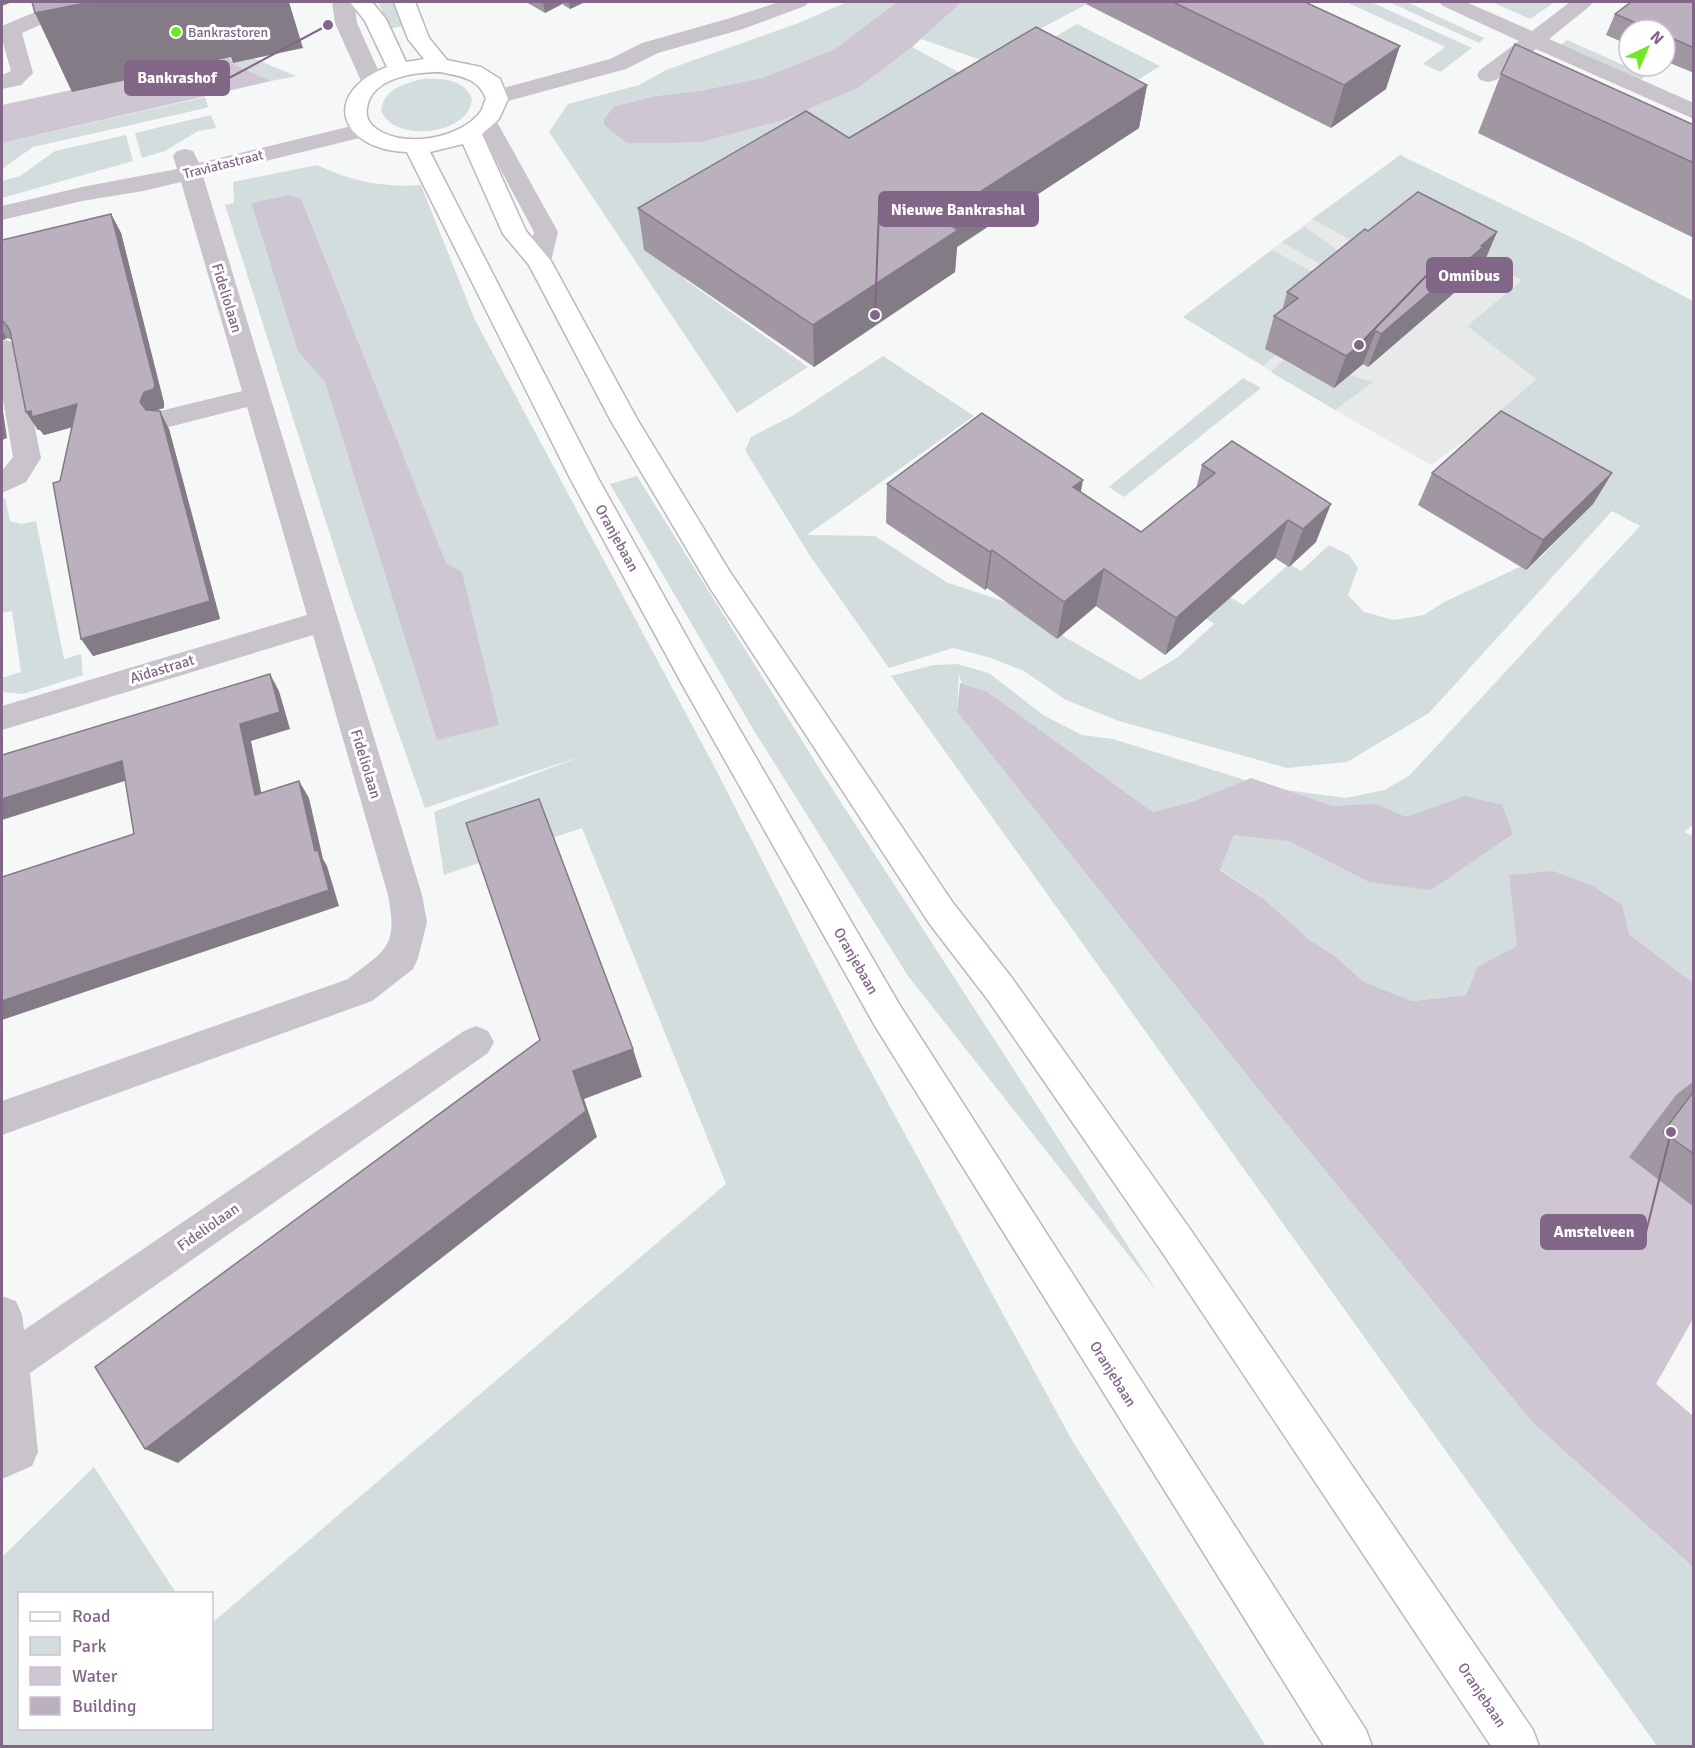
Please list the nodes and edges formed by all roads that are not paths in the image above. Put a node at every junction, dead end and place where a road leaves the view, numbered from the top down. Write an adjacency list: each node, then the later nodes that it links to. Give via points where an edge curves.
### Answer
1 (76, 2): 8 (street)
2 (343, 2): 16 (street, via 346,23)
3 (362, 2): 12 (main road, via 375,19)
4 (405, 2): 11 (main road, via 419,39)
5 (798, 2): 10 (street)
6 (1450, 2): 9 (street)
7 (1583, 2): 9 (street)
8 (6, 32): 15 (street, via 22,73)
9 (1533, 39): 13 (street); 18 (street)
10 (650, 48): 14 (street, via 606,48); 17 (street, via 618,64)
11 (440, 64): 12 (main road); 14 (main road)
12 (399, 70): 16 (main road)
13 (1488, 75)
14 (484, 77): 17 (main road)
15 (2, 82)
16 (373, 82): 19 (main road, via 356,102)
17 (497, 97): 20 (main road, via 492,114)
18 (1694, 112)
19 (359, 122): 21 (main road, via 390,144); 22 (street, Traviatastraat)
20 (478, 128): 21 (main road, via 444,143); 36 (main road, Oranjebaan, via 515,234 539,261 624,421 720,580 941,913 1000,988 1177,1242)
21 (415, 146): 35 (main road, Oranjebaan, via 585,480 887,1014)
22 (188, 164): 23 (street, Traviatastraat, via 114,190); 25 (street, Fideliolaan)
23 (2, 213)
24 (2, 351): 27 (street, via 6,349 27,459 16,475)
25 (256, 396): 26 (street); 28 (street, Fideliolaan)
26 (165, 419)
27 (2, 483)
28 (323, 621): 29 (street, Aïdastraat); 31 (street, Fideliolaan, via 405,895 411,922 401,958 360,990)
29 (2, 718)
30 (477, 1042): 33 (street, Fideliolaan)
31 (2, 1118)
32 (2, 1315): 33 (street)
33 (9, 1364): 34 (street, via 18,1452)
34 (2, 1459)
35 (1350, 1746)
36 (1517, 1746)

